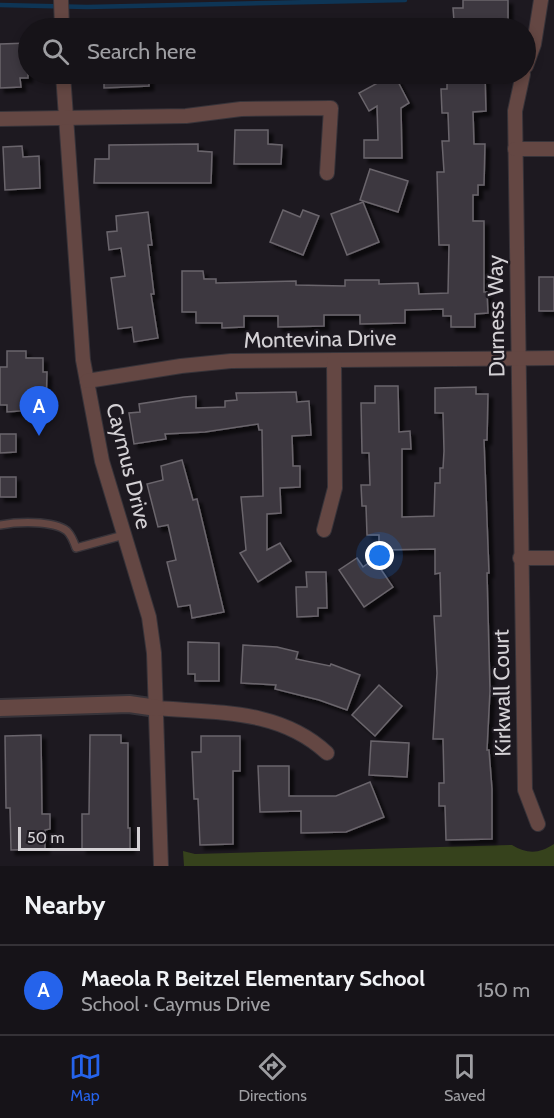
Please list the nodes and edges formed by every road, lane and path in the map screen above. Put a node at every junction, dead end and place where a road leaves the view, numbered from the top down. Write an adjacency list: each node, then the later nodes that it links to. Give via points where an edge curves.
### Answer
1 (61, 0): 3 (street)
2 (541, 0): 4 (street)
3 (62, 18)
4 (536, 36)
5 (63, 84): 8 (street, Caymus Drive)
6 (521, 84): 9 (street, Durness Way, via 515,111)
7 (0, 119): 8 (street)
8 (64, 119): 11 (street, via 186,117 234,109 331,108); 15 (street, Caymus Drive)
9 (515, 149): 10 (street); 12 (street, Durness Way)
10 (554, 149)
11 (327, 172)
12 (518, 358): 13 (street, Montevina Drive); 14 (street, Montevina Drive); 19 (street, Durness Way)
13 (554, 358)
14 (334, 360): 15 (street, Montevina Drive, via 231,361); 17 (street, via 334,488)
15 (87, 381): 18 (street, Caymus Drive, via 102,460)
16 (0, 525): 18 (lane, via 50,525 69,533 76,548)
17 (324, 530)
18 (124, 535): 22 (street, Caymus Drive, via 149,617)
19 (520, 558): 20 (street); 24 (street, Kirkwall Court, via 525,790)
20 (554, 558)
21 (0, 708): 22 (street, via 129,704)
22 (157, 708): 23 (street, via 280,723 311,739); 25 (street, Caymus Drive)
23 (327, 753)
24 (538, 824)
25 (161, 866)

